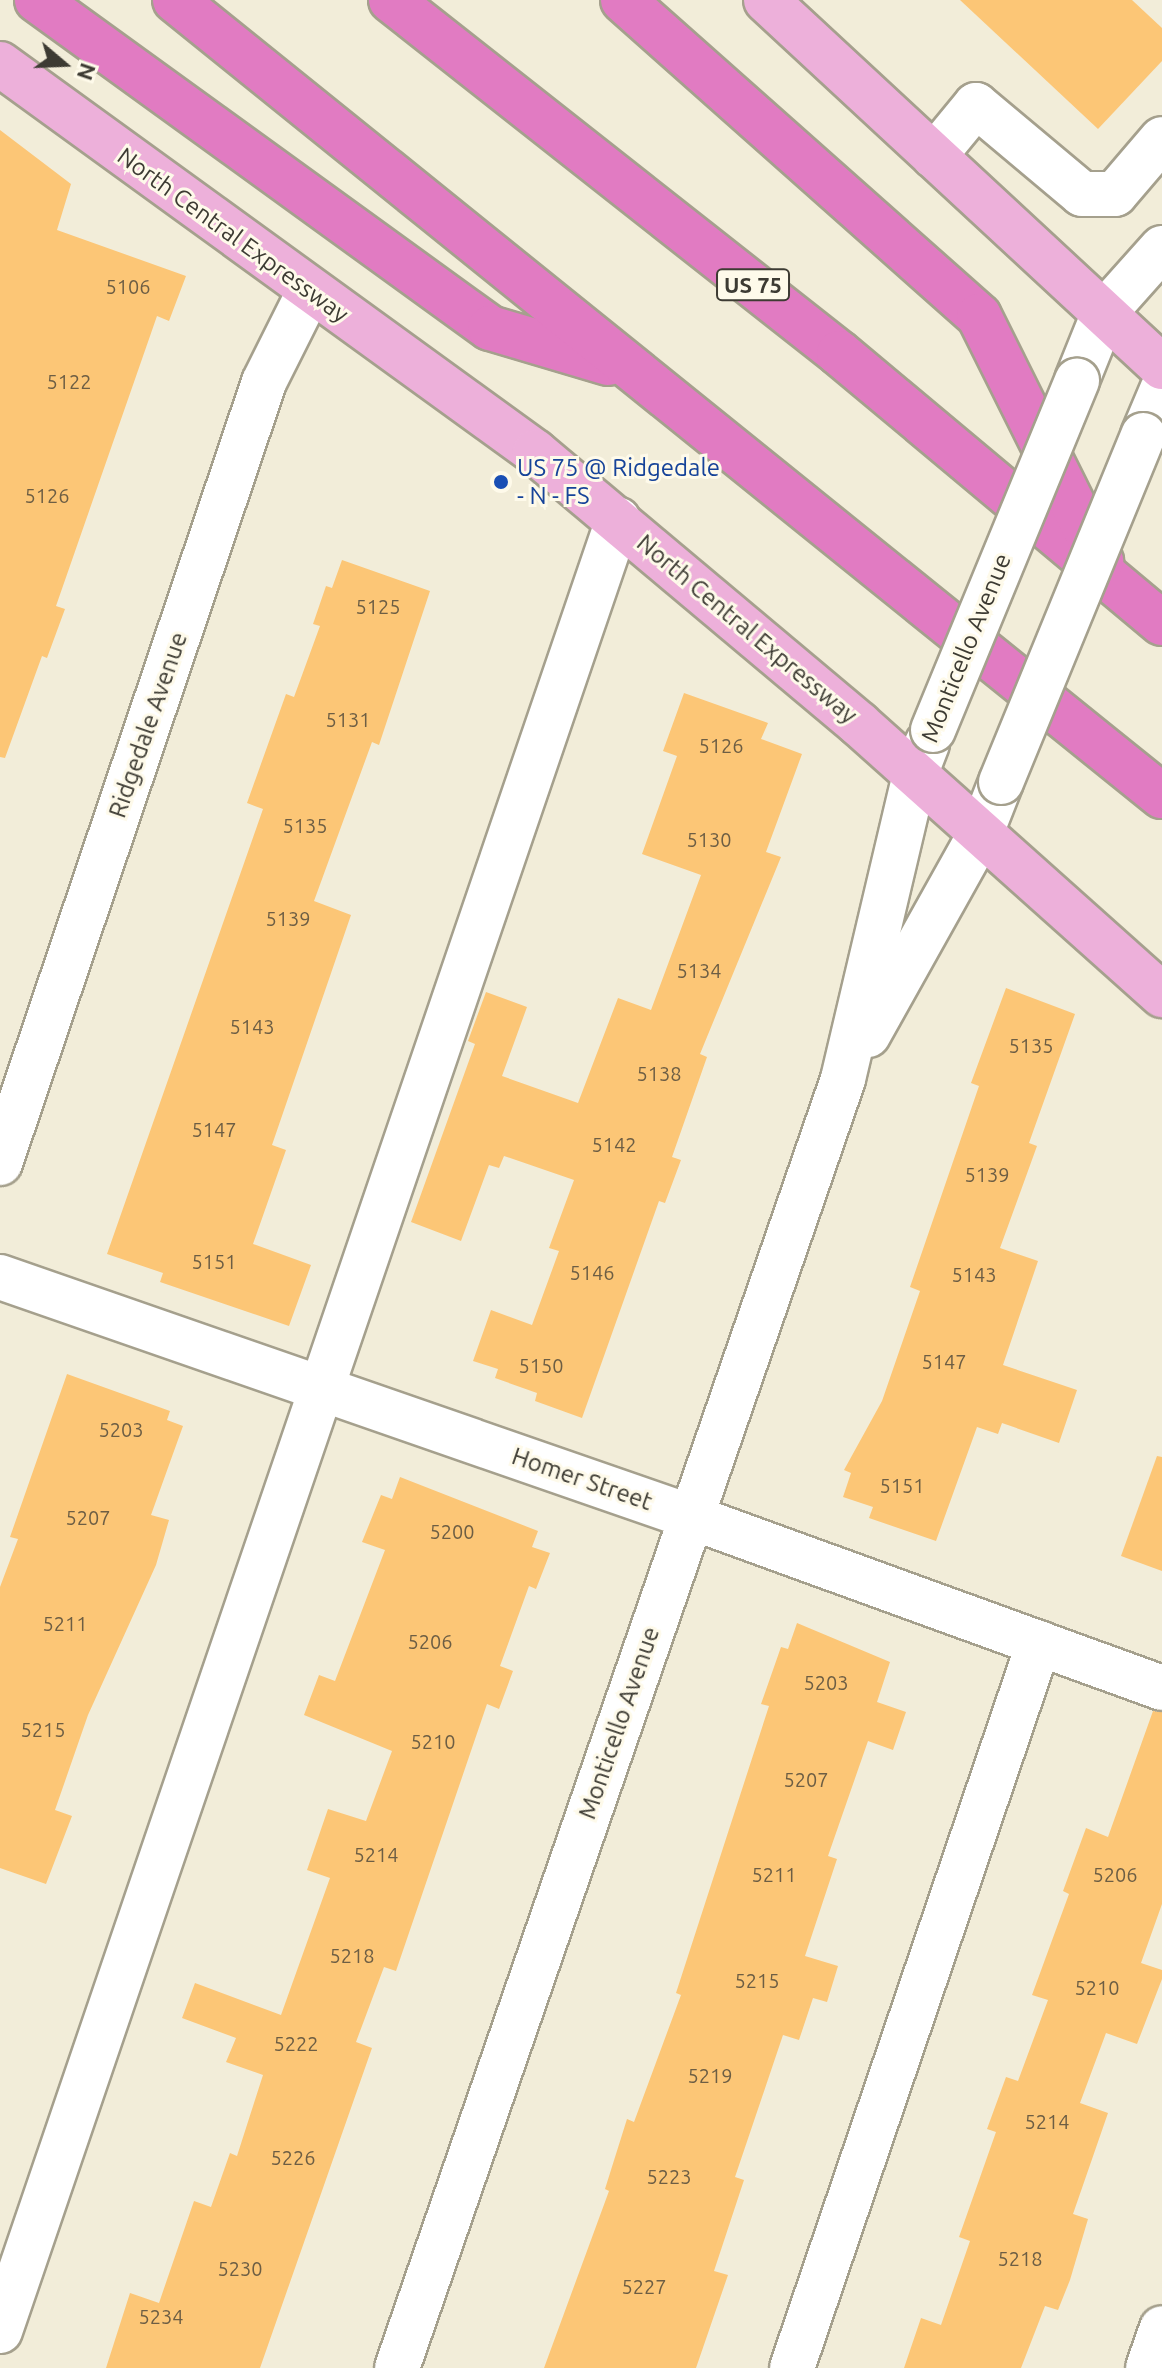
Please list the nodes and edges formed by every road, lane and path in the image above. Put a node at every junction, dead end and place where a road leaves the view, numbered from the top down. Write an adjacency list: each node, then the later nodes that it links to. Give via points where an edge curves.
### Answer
1 (37, 0): 13 (highway, via 490,328)
2 (175, 0): 13 (highway)
3 (391, 0): 16 (highway, US 75, via 826,343)
4 (623, 0): 16 (highway, via 979,316)
5 (766, 0): 8 (main road)
6 (0, 64): 10 (main road, North Central Expressway)
7 (1162, 139): 8 (street, via 1115,194 1082,194 976,105)
8 (934, 156): 11 (main road)
9 (1162, 248): 11 (street, Monticello Avenue)
10 (309, 292): 15 (main road, North Central Expressway, via 535,452); 23 (street, Ridgedale Avenue, via 264,382)
11 (1104, 313): 12 (main road); 18 (street, Monticello Avenue, bridge)
12 (1162, 367)
13 (630, 369): 19 (highway)
14 (1162, 390): 20 (street, Monticello Avenue, bridge)
15 (618, 520): 18 (main road, North Central Expressway); 25 (street)
16 (1109, 577): 17 (highway, US 75)
17 (1162, 623)
18 (915, 775): 20 (main road, North Central Expressway); 22 (street, Monticello Avenue)
19 (1162, 796)
20 (981, 833): 21 (main road, North Central Expressway); 22 (street, Monticello Avenue)
21 (1162, 995)
22 (843, 1079): 26 (street, Monticello Avenue)
23 (0, 1163)
24 (0, 1277): 25 (street, Homer Street)
25 (318, 1388): 26 (street, Homer Street); 30 (street)
26 (691, 1517): 27 (street, Homer Street); 31 (street, Monticello Avenue)
27 (1039, 1643): 28 (street, Homer Street); 32 (street)
28 (1162, 1688)
29 (1162, 2328): 33 (street)
30 (0, 2331)
31 (397, 2368)
32 (792, 2368)
33 (1148, 2368)

